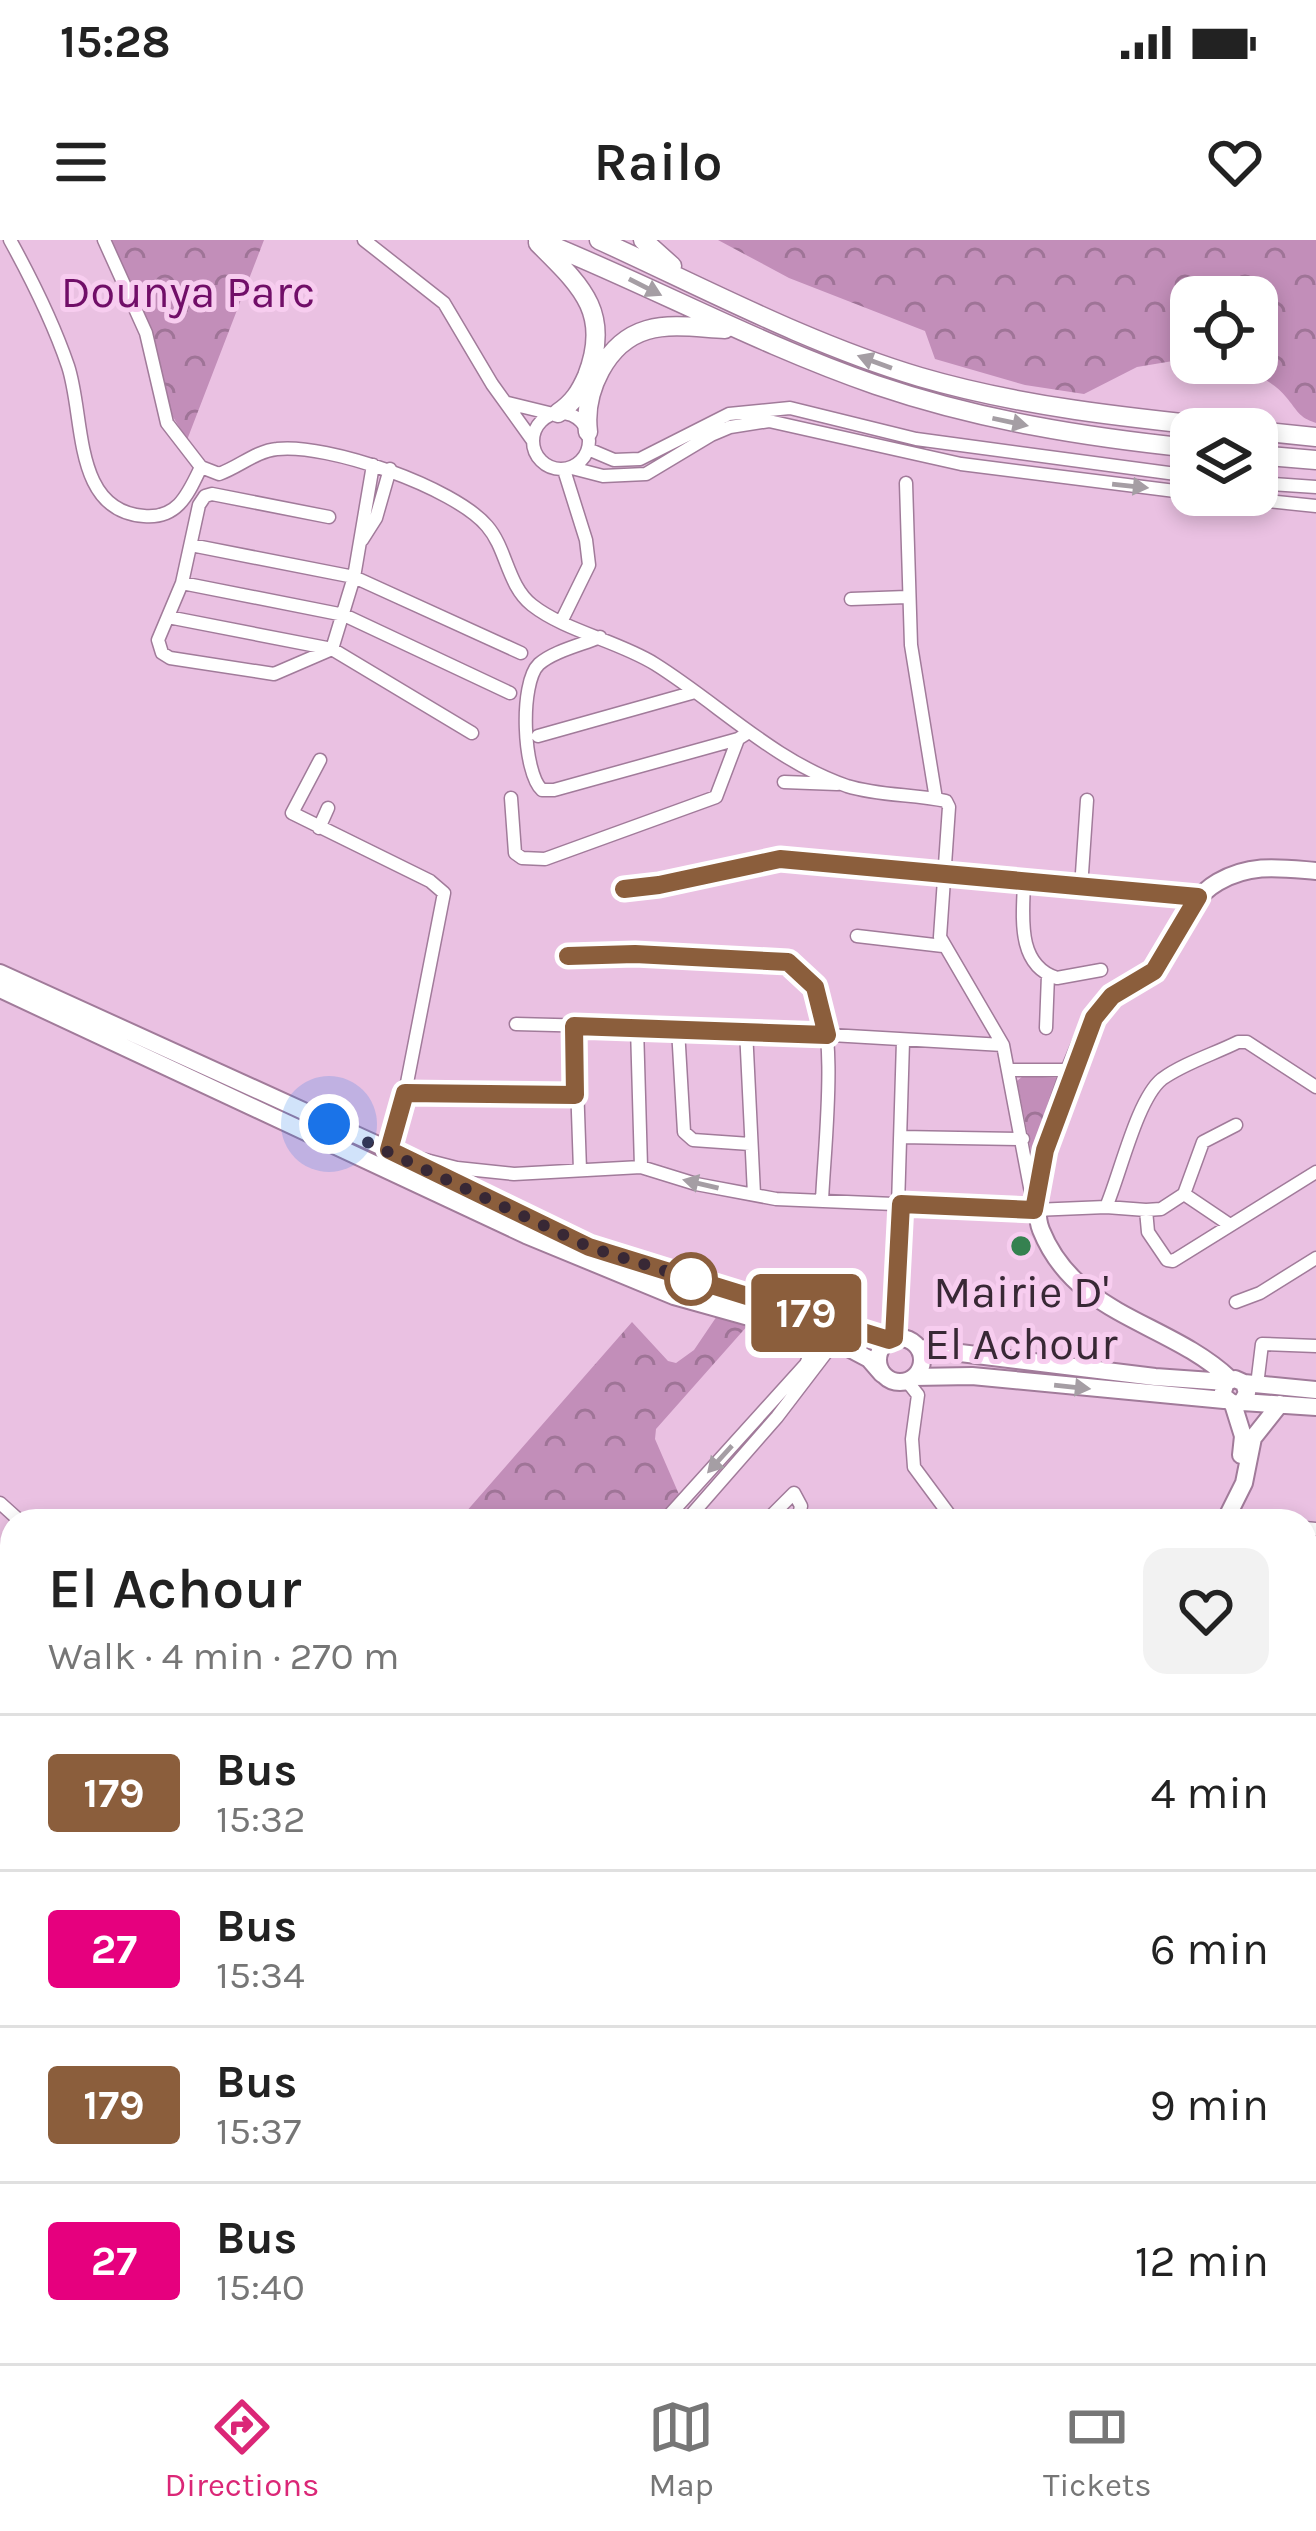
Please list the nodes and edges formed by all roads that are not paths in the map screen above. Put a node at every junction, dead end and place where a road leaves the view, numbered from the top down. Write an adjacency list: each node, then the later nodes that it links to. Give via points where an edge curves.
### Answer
1 (10, 240): 22 (street, via 68,365 98,495 125,513 162,516 175,511)
2 (104, 240): 22 (street, via 146,333 167,423)
3 (364, 240): 11 (street, via 444,303)
4 (537, 240): 8 (highway, one-way to 8); 9 (highway, via 587,297)
5 (599, 240): 7 (highway)
6 (643, 240): 7 (highway)
7 (694, 285): 13 (highway, one-way to 7, via 920,377)
8 (736, 329): 9 (highway, via 646,330); 18 (highway, one-way to 18, via 956,409)
9 (597, 366): 10 (highway)
10 (586, 389): 12 (highway); 16 (highway)
11 (508, 404): 12 (street); 17 (street)
12 (556, 413): 16 (street, via 576,417); 17 (street, via 541,421)
13 (1170, 421)
14 (1278, 433): 15 (highway)
15 (1316, 437)
16 (588, 440): 23 (street); 25 (street, via 614,460 640,459 729,414 790,408 916,439)
17 (532, 441): 23 (street, via 542,463)
18 (1170, 445)
19 (1278, 457): 20 (highway)
20 (1316, 460)
21 (374, 465): 22 (street, via 282,448 219,474); 24 (street); 33 (street)
22 (201, 467)
23 (568, 469): 29 (street, one-way to 29, via 646,474 711,435 769,421 961,464); 41 (street, via 589,565)
24 (390, 470): 33 (street); 41 (street, via 476,514 524,598)
25 (1170, 473)
26 (906, 483): 37 (street)
27 (1278, 484): 28 (street)
28 (1316, 487)
29 (1170, 490)
30 (1278, 502): 31 (street)
31 (1316, 506)
32 (329, 517): 34 (street, via 208,495)
33 (361, 541): 35 (street)
34 (190, 545): 35 (street); 36 (street)
35 (354, 577): 39 (street); 44 (street)
36 (182, 583): 39 (street); 40 (street)
37 (907, 597): 38 (street); 54 (street)
38 (850, 599)
39 (344, 615): 43 (street); 46 (street)
40 (168, 617): 43 (street); 43 (street, via 158,644 170,658 274,674)
41 (562, 620): 42 (street)
42 (600, 637): 45 (street); 48 (street, via 536,668 526,727 537,786 554,790)
43 (332, 649): 47 (street)
44 (521, 653)
45 (695, 692): 48 (street); 49 (street)
46 (510, 693)
47 (472, 733)
48 (744, 735): 52 (street); 53 (street, via 716,797 545,860 516,856)
49 (538, 736)
50 (320, 760): 57 (street, via 292,813)
51 (784, 782): 52 (street)
52 (844, 785): 54 (street)
53 (511, 798)
54 (936, 799): 59 (street, via 949,807)
55 (1087, 800): 61 (street)
56 (328, 808): 57 (street)
57 (319, 828): 83 (street, via 444,892)
58 (1316, 871): 63 (main road, via 1247,869)
59 (943, 874): 60 (street); 62 (street, via 780,859); 65 (street)
60 (1024, 882): 61 (street); 69 (street, via 1025,946)
61 (1081, 888): 63 (street)
62 (624, 889)
63 (1198, 897): 81 (main road, via 1154,971 1101,1008)
64 (857, 936): 65 (street)
65 (943, 946): 79 (street)
66 (568, 956): 77 (street, via 788,962 815,987)
67 (1101, 970): 69 (street)
68 (0, 973): 89 (main road)
69 (1048, 975): 74 (street)
70 (0, 988): 103 (main road, via 627,1278)
71 (516, 1024): 72 (street)
72 (574, 1026): 73 (street); 84 (street)
73 (637, 1027): 75 (street); 90 (street)
74 (1046, 1028)
75 (678, 1029): 76 (street); 88 (street, via 684,1132 693,1140)
76 (746, 1030): 77 (street); 88 (street)
77 (827, 1035): 78 (street); 95 (street)
78 (903, 1041): 79 (street); 86 (street)
79 (1004, 1045): 80 (street)
80 (1009, 1070): 81 (street); 87 (street)
81 (1072, 1070): 98 (main road)
82 (1316, 1087): 97 (street, via 1247,1042 1160,1081 1130,1135)
83 (405, 1093): 84 (street); 89 (street)
84 (575, 1095): 91 (street)
85 (1236, 1126): 94 (street, via 1204,1142)
86 (900, 1136): 87 (street); 96 (street)
87 (1023, 1139): 98 (street)
88 (750, 1144): 93 (street)
89 (389, 1150): 91 (street, via 494,1173); 104 (main road, via 589,1247)
90 (641, 1167): 91 (street); 93 (street, one-way to 90)
91 (580, 1169)
92 (1316, 1172): 100 (street)
93 (754, 1194): 95 (street)
94 (1184, 1194): 99 (street); 100 (street)
95 (823, 1201): 96 (street)
96 (901, 1204): 98 (street); 104 (street)
97 (1106, 1207): 98 (street); 99 (street)
98 (1034, 1210): 110 (main road, via 1054,1256 1088,1294 1185,1344)
99 (1145, 1210): 100 (street, via 1148,1232 1170,1261)
100 (1230, 1226)
101 (1316, 1258): 102 (street)
102 (1236, 1302)
103 (827, 1339): 107 (main road); 113 (street, one-way to 113); 114 (street, via 777,1417)
104 (891, 1339): 106 (main road); 107 (main road, via 878,1357)
105 (1316, 1346): 110 (street, via 1262,1344)
106 (920, 1348): 108 (main road, via 921,1365); 110 (main road)
107 (883, 1373): 108 (main road)
108 (910, 1379): 110 (main road, one-way to 110); 117 (street, via 918,1395 914,1468)
109 (1316, 1390): 110 (main road)
110 (1237, 1391): 111 (main road); 118 (main road, via 1242,1451)
111 (1280, 1404): 112 (main road); 119 (main road, via 1253,1438)
112 (1316, 1407)
113 (675, 1509)
114 (696, 1509)
115 (778, 1509): 116 (street, via 794,1493)
116 (800, 1509)
117 (945, 1509)
118 (1218, 1509)
119 (1231, 1509)

